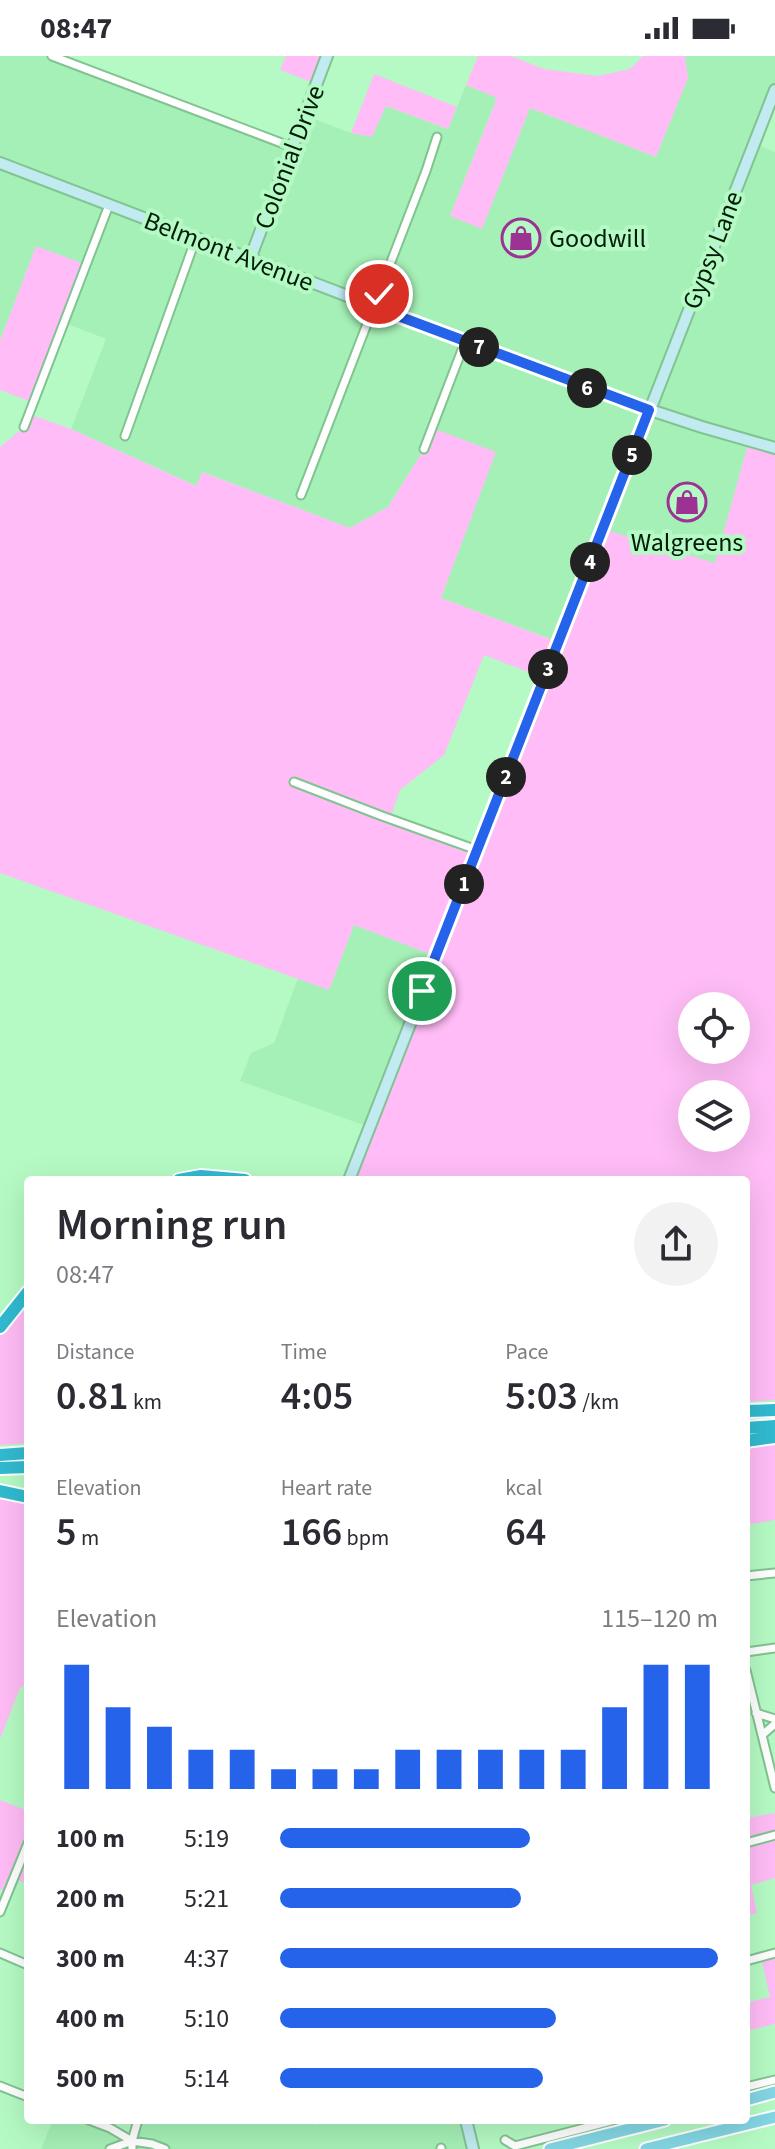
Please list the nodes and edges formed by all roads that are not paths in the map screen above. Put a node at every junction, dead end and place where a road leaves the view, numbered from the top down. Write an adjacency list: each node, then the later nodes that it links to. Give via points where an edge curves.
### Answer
1 (52, 56): 5 (street)
2 (327, 56): 5 (main road, Colonial Drive)
3 (775, 90): 12 (main road, Gypsy Lane)
4 (437, 137): 10 (street)
5 (292, 147): 9 (main road, Colonial Drive)
6 (0, 163): 7 (main road, Belmont Avenue)
7 (109, 205): 8 (main road, Belmont Avenue); 13 (street)
8 (196, 238): 9 (main road, Belmont Avenue); 14 (street)
9 (250, 259): 10 (main road, Belmont Avenue)
10 (374, 307): 11 (main road, Belmont Avenue); 17 (street)
11 (465, 342): 12 (main road, Belmont Avenue); 16 (street)
12 (649, 410): 15 (main road, Belmont Avenue); 19 (main road, Gypsy Lane)
13 (24, 427)
14 (125, 436)
15 (775, 448)
16 (424, 449)
17 (301, 495)
18 (294, 782): 19 (street)
19 (477, 850): 20 (main road, Gypsy Lane)
20 (351, 1176)
21 (24, 1297): 22 (highway)
22 (0, 1327)
23 (775, 1410): 24 (highway)
24 (750, 1411)
25 (775, 1426): 26 (highway)
26 (750, 1428)
27 (775, 1437): 28 (highway)
28 (750, 1440)
29 (24, 1453): 30 (highway)
30 (0, 1455)
31 (24, 1467): 32 (highway)
32 (0, 1468)
33 (0, 1491): 34 (highway)
34 (24, 1496)
35 (775, 1573): 36 (street)
36 (750, 1576)
37 (775, 1648): 38 (street)
38 (750, 1651)
39 (750, 1687): 40 (street)
40 (756, 1713): 41 (street); 42 (street)
41 (775, 1721): 42 (street)
42 (762, 1735): 43 (street)
43 (775, 1788)
44 (775, 1835): 45 (street)
45 (750, 1842)
46 (24, 1853): 47 (street)
47 (0, 1912)
48 (0, 1953): 51 (street)
49 (775, 1953): 50 (street)
50 (750, 1960)
51 (24, 1963)
52 (775, 2080): 54 (street)
53 (0, 2086): 56 (street)
54 (750, 2086)
55 (775, 2092): 57 (main road)
56 (24, 2095)
57 (750, 2099)
58 (775, 2117): 59 (main road)
59 (750, 2123)
60 (100, 2124): 67 (street)
61 (137, 2124): 67 (street)
62 (467, 2124): 70 (main road)
63 (600, 2124): 66 (street, via 515,2146)
64 (649, 2124): 71 (main road)
65 (747, 2124): 72 (main road)
66 (505, 2140)
67 (132, 2145): 68 (street); 69 (street)
68 (110, 2149)
69 (165, 2149)
70 (473, 2149)
71 (550, 2149)
72 (646, 2149)

